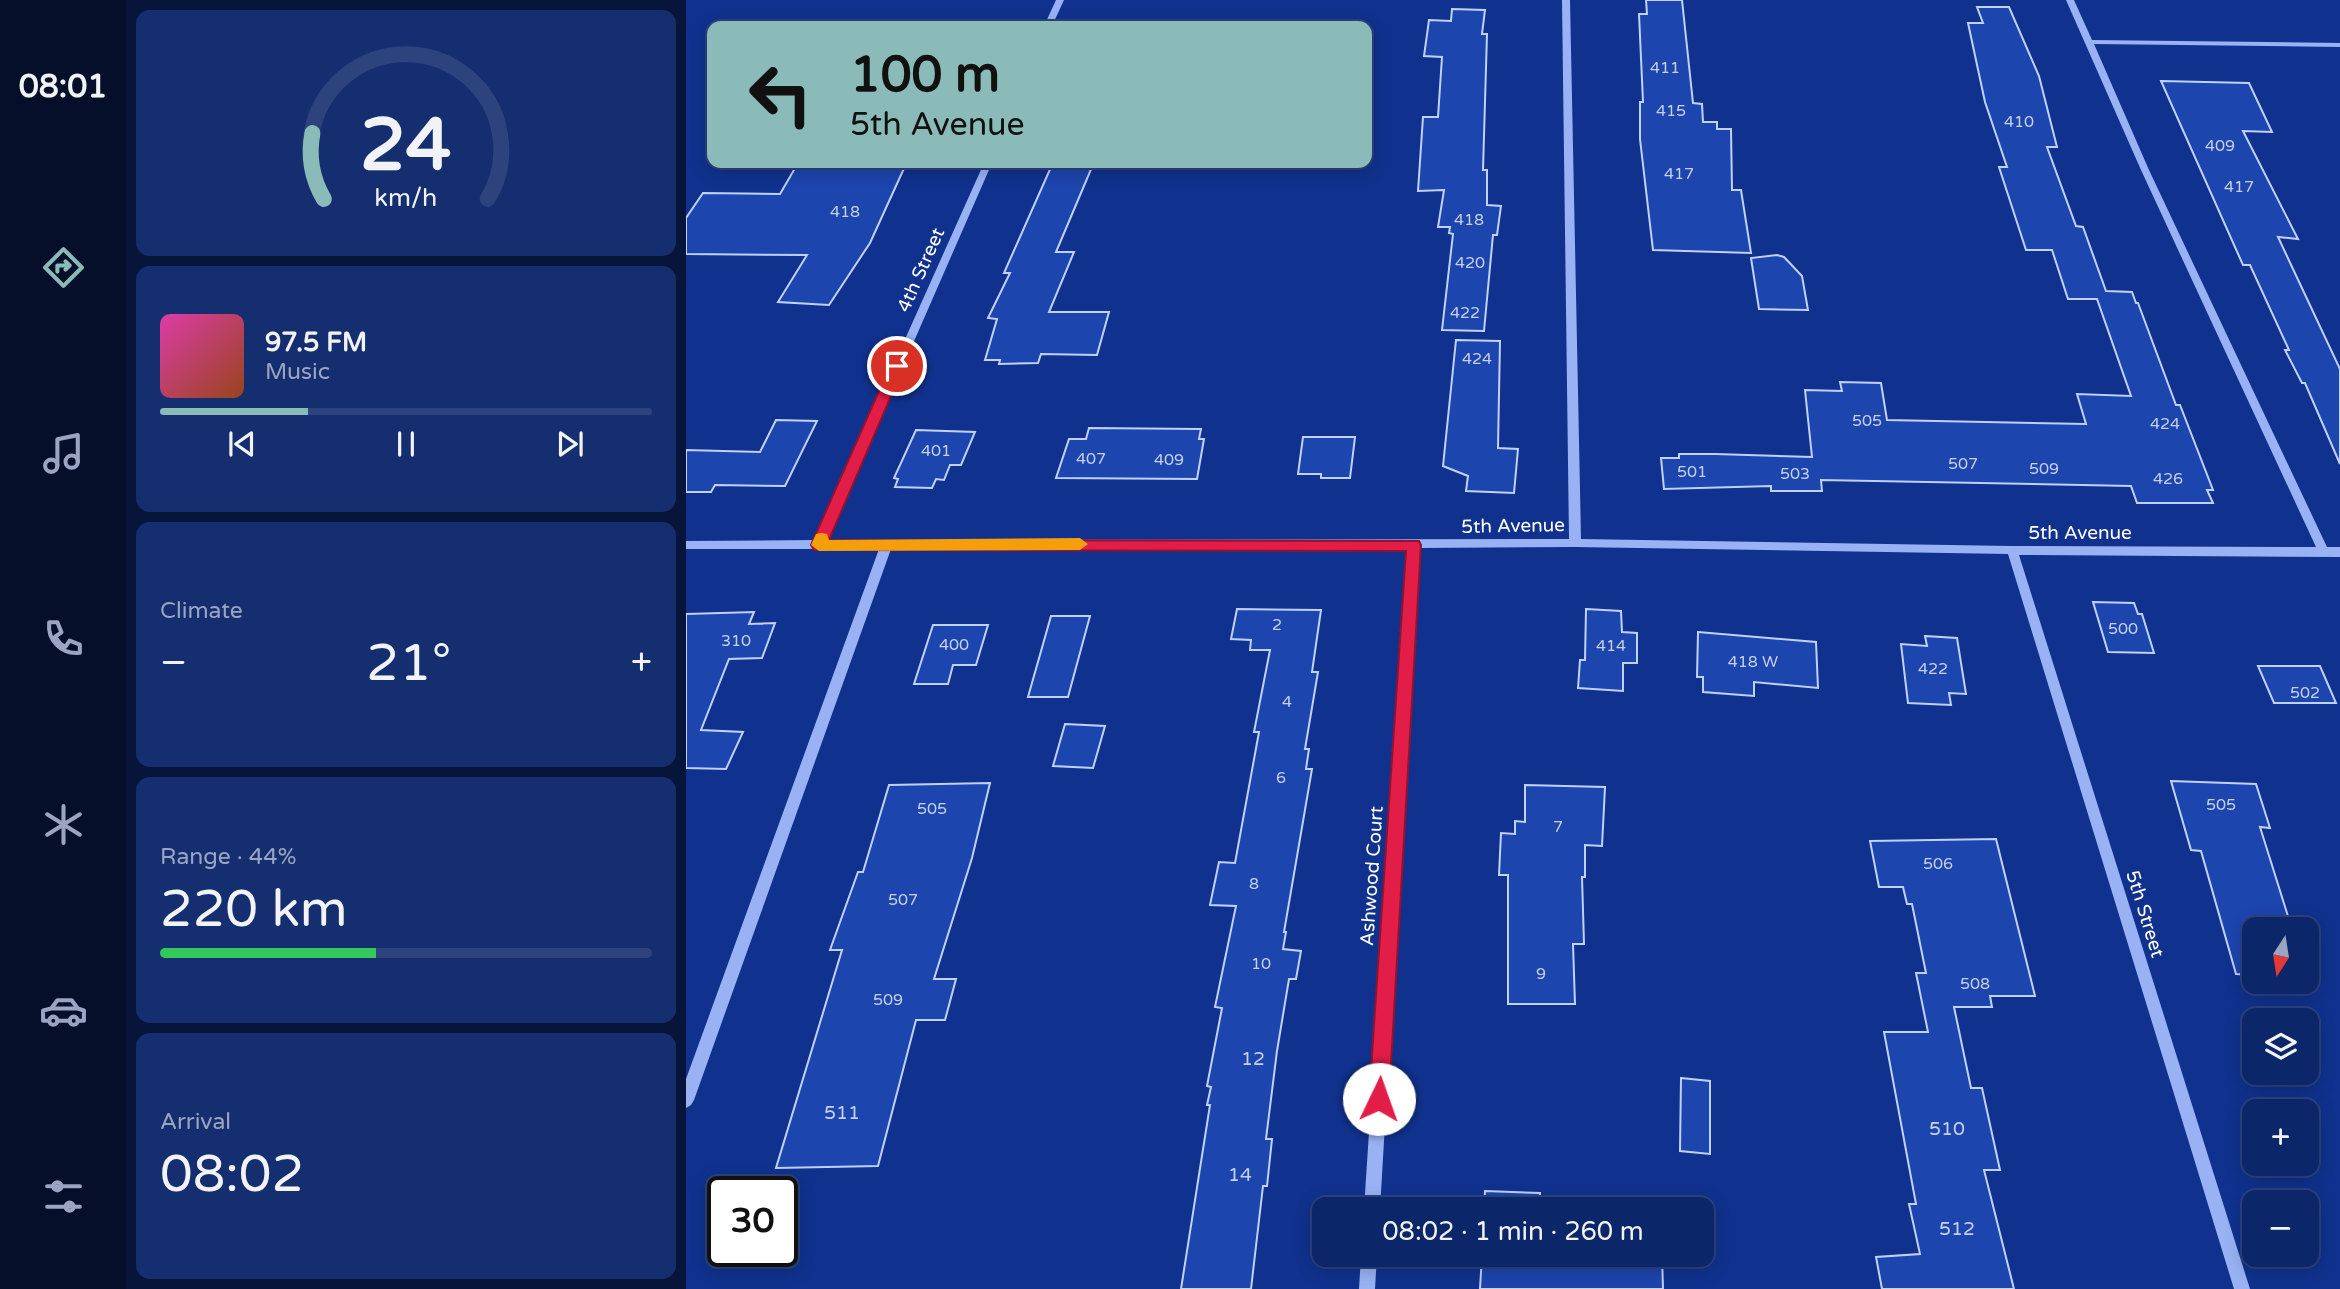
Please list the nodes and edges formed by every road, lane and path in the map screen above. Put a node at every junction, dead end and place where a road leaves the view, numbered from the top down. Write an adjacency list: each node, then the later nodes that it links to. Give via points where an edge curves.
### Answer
1 (1060, 0): 4 (street)
2 (1566, 0): 8 (street)
3 (2070, 0): 5 (street)
4 (1050, 21)
5 (2090, 42): 6 (street); 14 (street)
6 (2340, 45)
7 (986, 168): 11 (street, 4th Street)
8 (1575, 543): 12 (street, 5th Avenue); 13 (street, 5th Avenue)
9 (887, 544): 11 (street, 5th Avenue); 12 (street, 5th Avenue); 16 (street)
10 (686, 545): 11 (street, 5th Avenue)
11 (819, 545)
12 (1413, 545): 17 (street, Ashwood Court)
13 (2012, 551): 14 (street, 5th Avenue); 20 (street, 5th Street)
14 (2323, 551): 15 (street, 5th Avenue)
15 (2340, 552)
16 (686, 1100)
17 (1373, 1197)
18 (1368, 1267): 19 (street)
19 (1367, 1289)
20 (2242, 1289)

